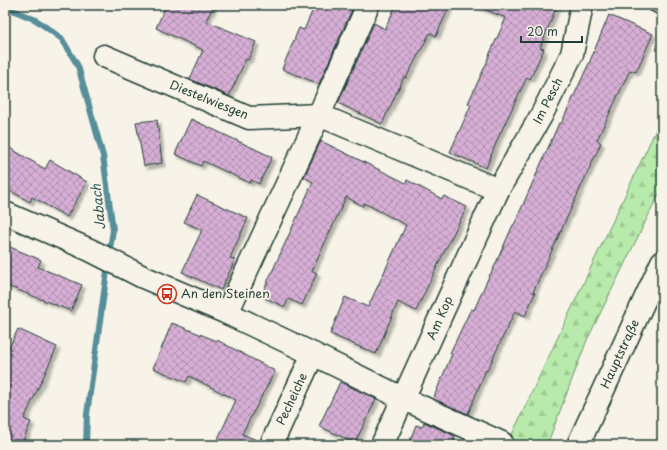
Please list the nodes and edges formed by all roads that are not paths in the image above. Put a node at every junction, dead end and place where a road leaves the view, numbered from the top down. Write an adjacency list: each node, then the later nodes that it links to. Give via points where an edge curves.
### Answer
1 (368, 5): 6 (street)
2 (582, 5): 7 (street, Im Pesch, via 572,54 541,116)
3 (654, 5): 4 (lane)
4 (662, 9)
5 (104, 56): 6 (street, Diestelwiesgen, via 248,118)
6 (319, 115): 7 (street, Diestelwiesgen); 10 (street)
7 (498, 190): 12 (street, Am Kop)
8 (5, 213): 10 (street)
9 (662, 262): 16 (street, Hauptstraße)
10 (227, 313): 11 (street)
11 (312, 354): 12 (street); 14 (street, Pecheiche)
12 (404, 399): 13 (street); 15 (street, Am Kop)
13 (502, 443)
14 (270, 445)
15 (382, 445)
16 (578, 445)

